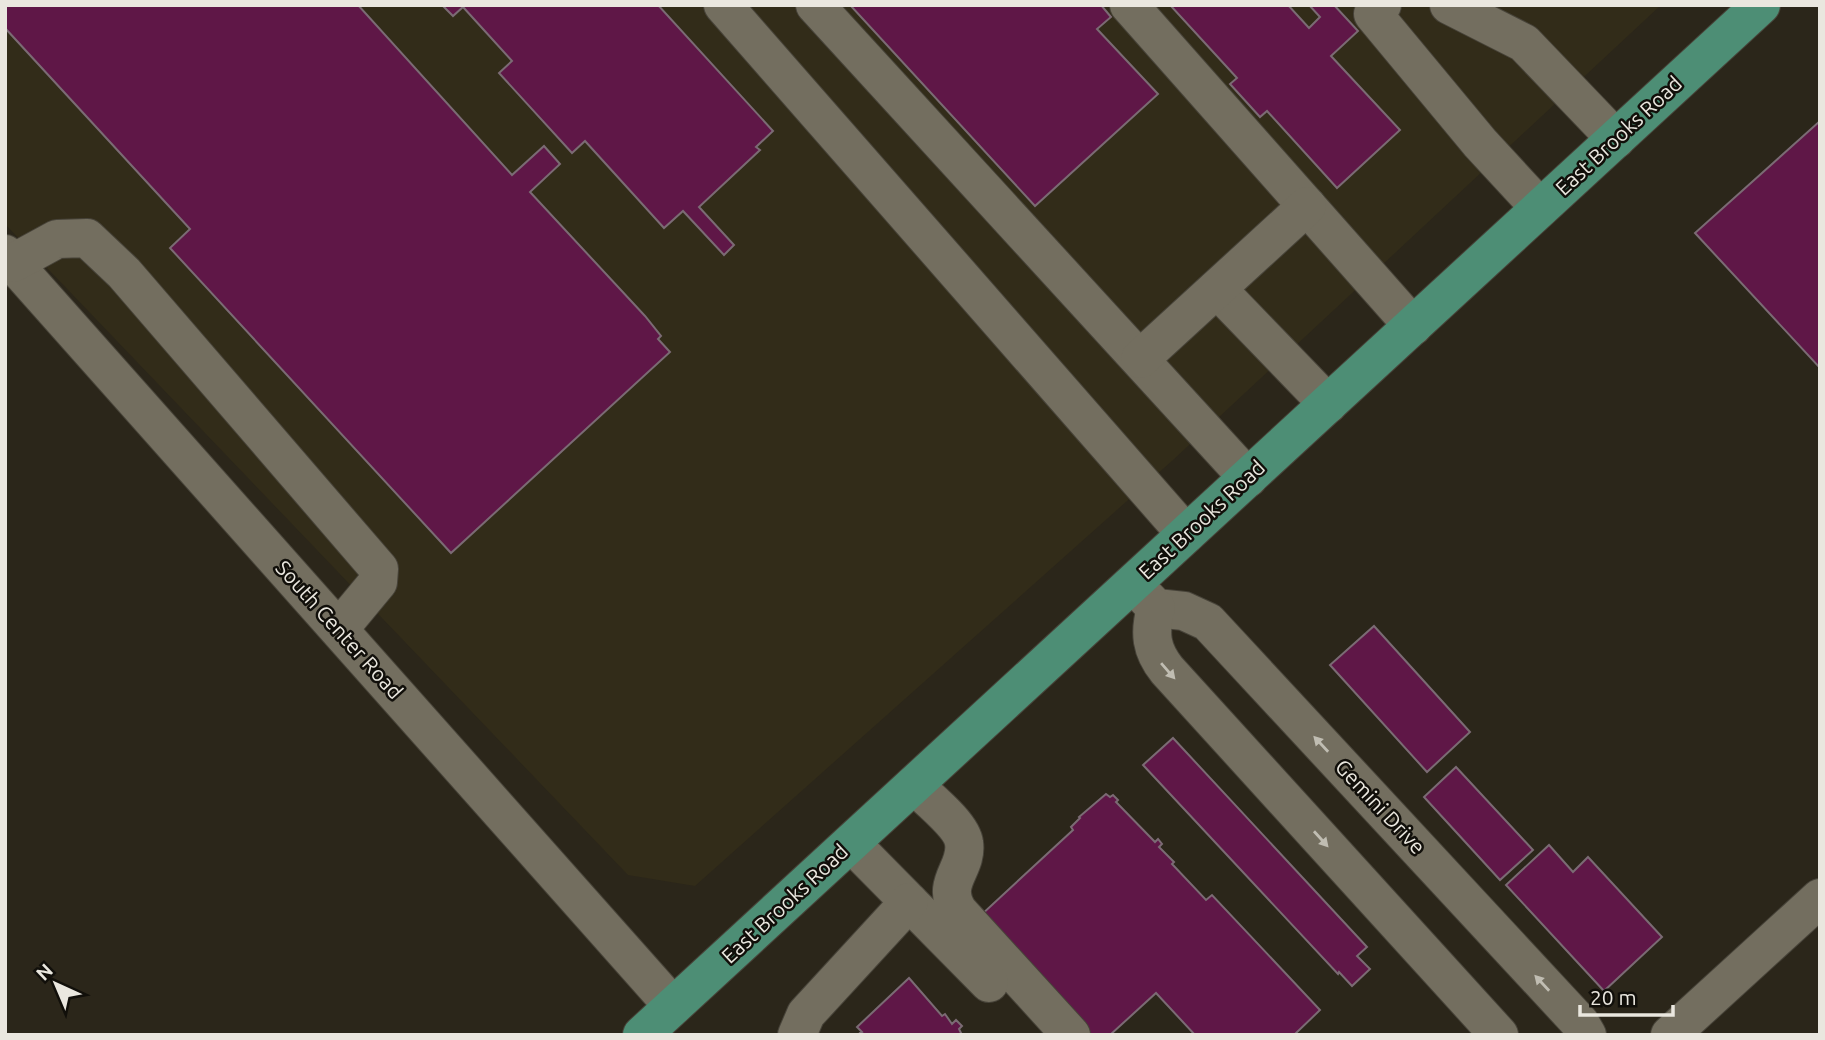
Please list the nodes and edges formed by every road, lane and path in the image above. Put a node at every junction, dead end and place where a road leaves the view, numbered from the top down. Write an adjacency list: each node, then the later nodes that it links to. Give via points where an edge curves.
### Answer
1 (723, 5): 16 (street)
2 (815, 5): 13 (street)
3 (1129, 5): 8 (street)
4 (1382, 5): 9 (street, via 1373,14)
5 (1449, 5): 7 (street, via 1524,43)
6 (1761, 5): 7 (main road, East Brooks Road)
7 (1616, 139): 9 (main road, East Brooks Road)
8 (1307, 206): 11 (street); 12 (street)
9 (1540, 208): 12 (main road, East Brooks Road)
10 (9, 259): 18 (street, South Center Road); 18 (street, via 57,239 87,239 124,273 379,569 378,582)
11 (1217, 289): 13 (street); 14 (street)
12 (1413, 326): 14 (main road, East Brooks Road)
13 (1140, 359): 15 (street)
14 (1328, 404): 15 (main road, East Brooks Road)
15 (1248, 478): 16 (main road, East Brooks Road)
16 (1186, 534): 17 (main road, East Brooks Road)
17 (1145, 596): 19 (main road, East Brooks Road); 28 (street, one-way to 28, via 1153,649 1167,670); 29 (street, Gemini Drive, one-way to 17, via 1208,622)
18 (339, 629): 23 (street, South Center Road)
19 (914, 785): 20 (main road, East Brooks Road); 22 (street, via 964,842 954,877)
20 (851, 844): 22 (street); 23 (main road, East Brooks Road)
21 (1820, 898): 30 (street)
22 (929, 905): 25 (street, via 806,1014); 26 (street); 27 (street, via 958,911)
23 (673, 1006): 24 (main road, East Brooks Road)
24 (642, 1035)
25 (797, 1035)
26 (1039, 1035)
27 (1071, 1035)
28 (1499, 1035)
29 (1587, 1035)
30 (1670, 1035)

